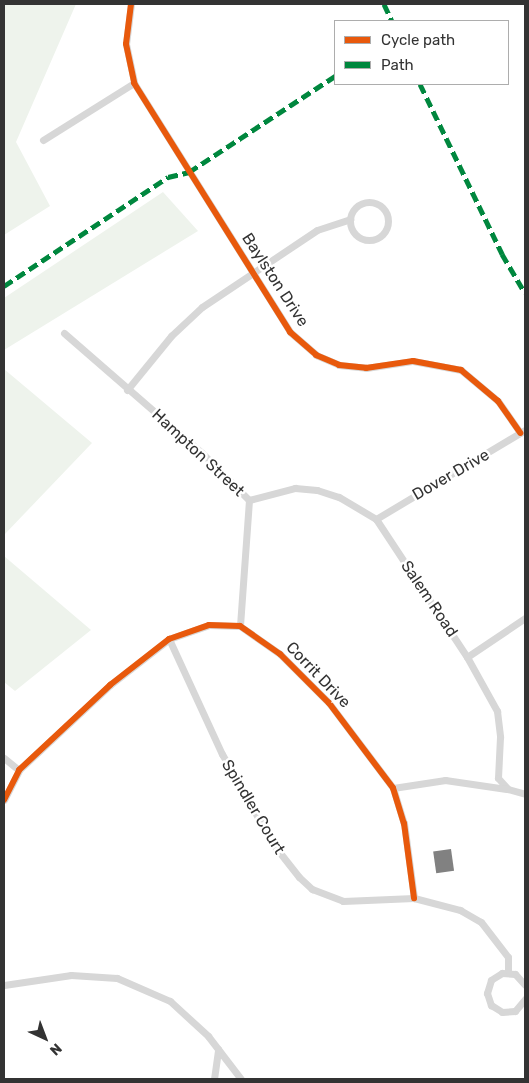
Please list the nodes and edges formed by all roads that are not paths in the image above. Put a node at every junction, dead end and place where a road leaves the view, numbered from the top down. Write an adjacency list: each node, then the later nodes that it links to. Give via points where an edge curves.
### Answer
1 (131, 4): 2 (street, Baylston Drive, via 126,44)
2 (134, 83): 3 (street); 5 (street, Baylston Drive)
3 (42, 140)
4 (350, 219): 4 (street, via 358,236 370,240 382,235 388,224 386,212 371,202 360,204); 5 (street, via 317,230)
5 (251, 272): 7 (street, via 177,330); 8 (street, Baylston Drive, via 290,332 316,355 353,367 413,361 462,370 498,401)
6 (64, 333): 7 (street, Hampton Street)
7 (127, 390): 9 (street, Hampton Street, via 202,453)
8 (523, 431): 10 (street, Dover Drive)
9 (249, 500): 10 (street, Salem Road, via 295,488 317,490 339,497); 12 (street, Hampton Street)
10 (376, 519): 14 (street, Salem Road)
11 (525, 618): 14 (street)
12 (240, 626): 13 (street, via 209,625); 17 (street, Corrit Drive, via 280,654 329,703)
13 (169, 639): 16 (street, via 110,685); 21 (street, Spindler Court, via 222,754 273,844 299,877 312,889 343,901)
14 (467, 657): 18 (street, Salem Road, via 497,711 500,737 498,778)
15 (4, 758): 16 (street)
16 (19, 770): 20 (street)
17 (392, 788): 18 (street, via 445,780); 21 (street, Corrit Drive, via 404,823)
18 (508, 789): 19 (street)
19 (525, 794)
20 (4, 800)
21 (414, 898): 22 (street, Spindler Court, via 438,901 481,922 508,957)
22 (508, 972): 24 (street, via 520,978); 25 (street, via 491,980 486,993 491,1005 509,1013 521,1007)
23 (4, 985): 26 (street, via 71,976 117,978 170,1001)
24 (525, 985)
25 (525, 1000)
26 (218, 1049): 27 (street); 28 (street)
27 (214, 1079)
28 (241, 1079)

